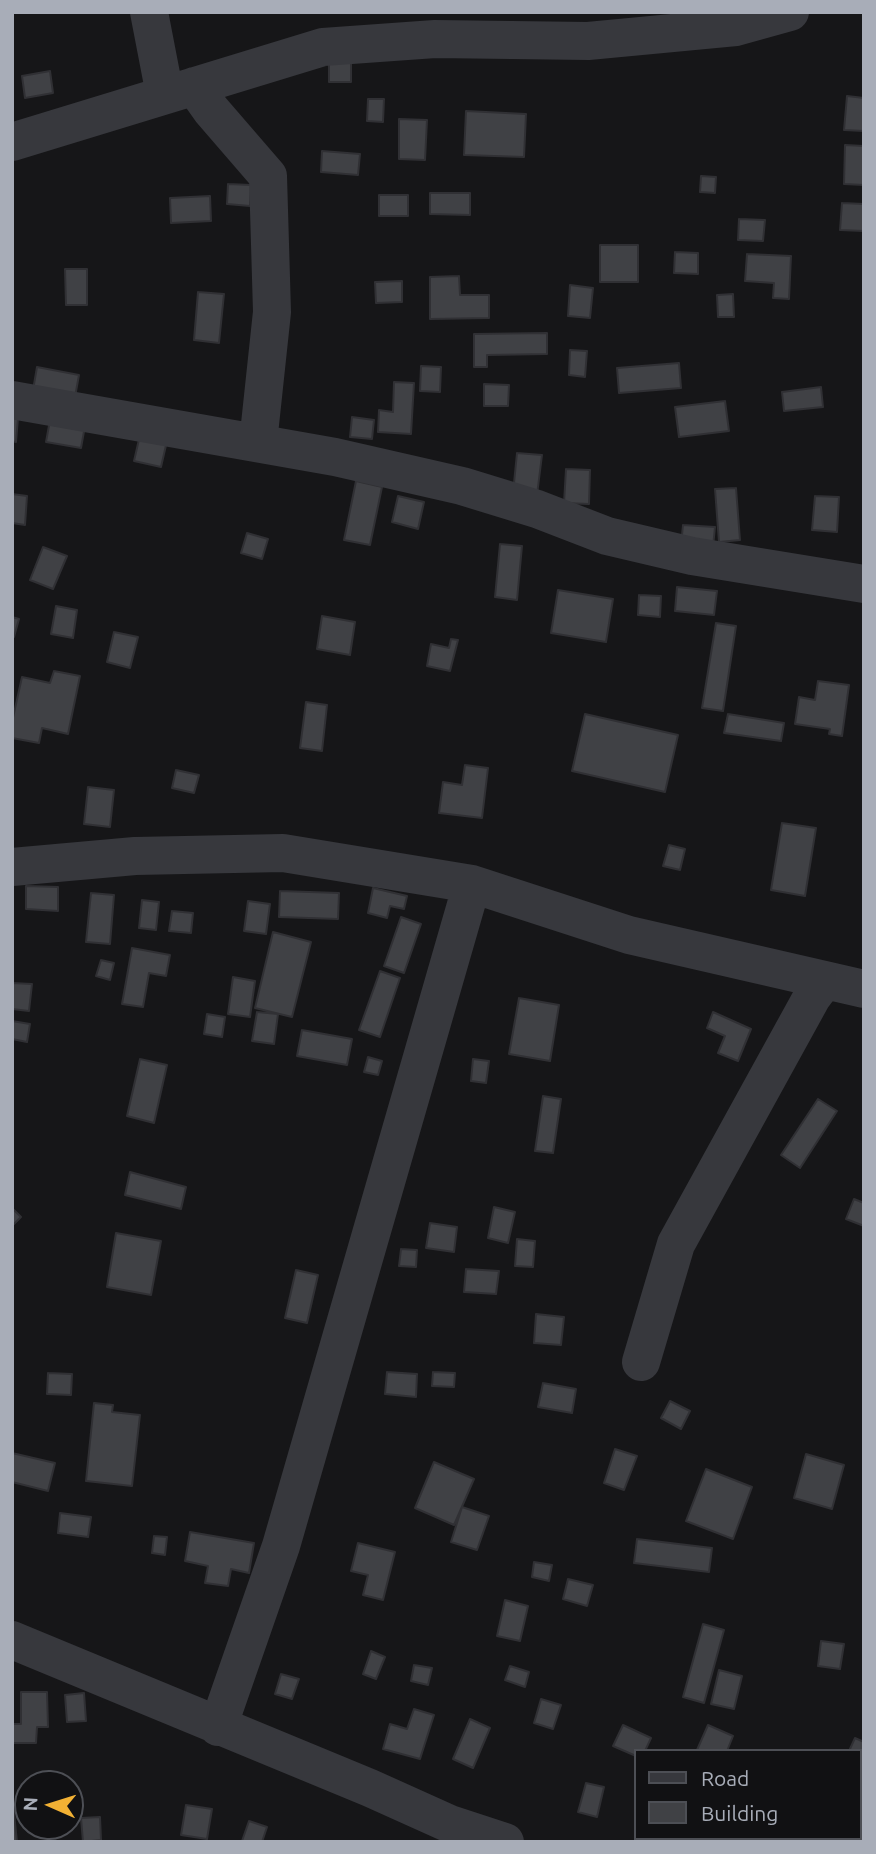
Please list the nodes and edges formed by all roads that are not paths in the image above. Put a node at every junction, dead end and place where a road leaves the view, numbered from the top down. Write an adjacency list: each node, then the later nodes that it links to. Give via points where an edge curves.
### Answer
1 (149, 12): 4 (street)
2 (790, 12): 3 (street)
3 (749, 18): 4 (street, via 587,41 435,39 323,47)
4 (180, 91): 5 (street); 7 (street, via 211,110 268,176 272,312)
5 (12, 142)
6 (12, 400): 7 (street)
7 (258, 443): 8 (street, via 462,486 619,539 692,556)
8 (864, 584)
9 (12, 867): 10 (street, via 135,856 283,853)
10 (471, 884): 11 (street, via 629,935); 15 (street, via 281,1546)
11 (824, 981): 12 (street); 13 (street, via 676,1244)
12 (864, 989)
13 (641, 1362)
14 (12, 1640): 15 (street)
15 (218, 1727): 16 (street, via 450,1824)
16 (505, 1842)

